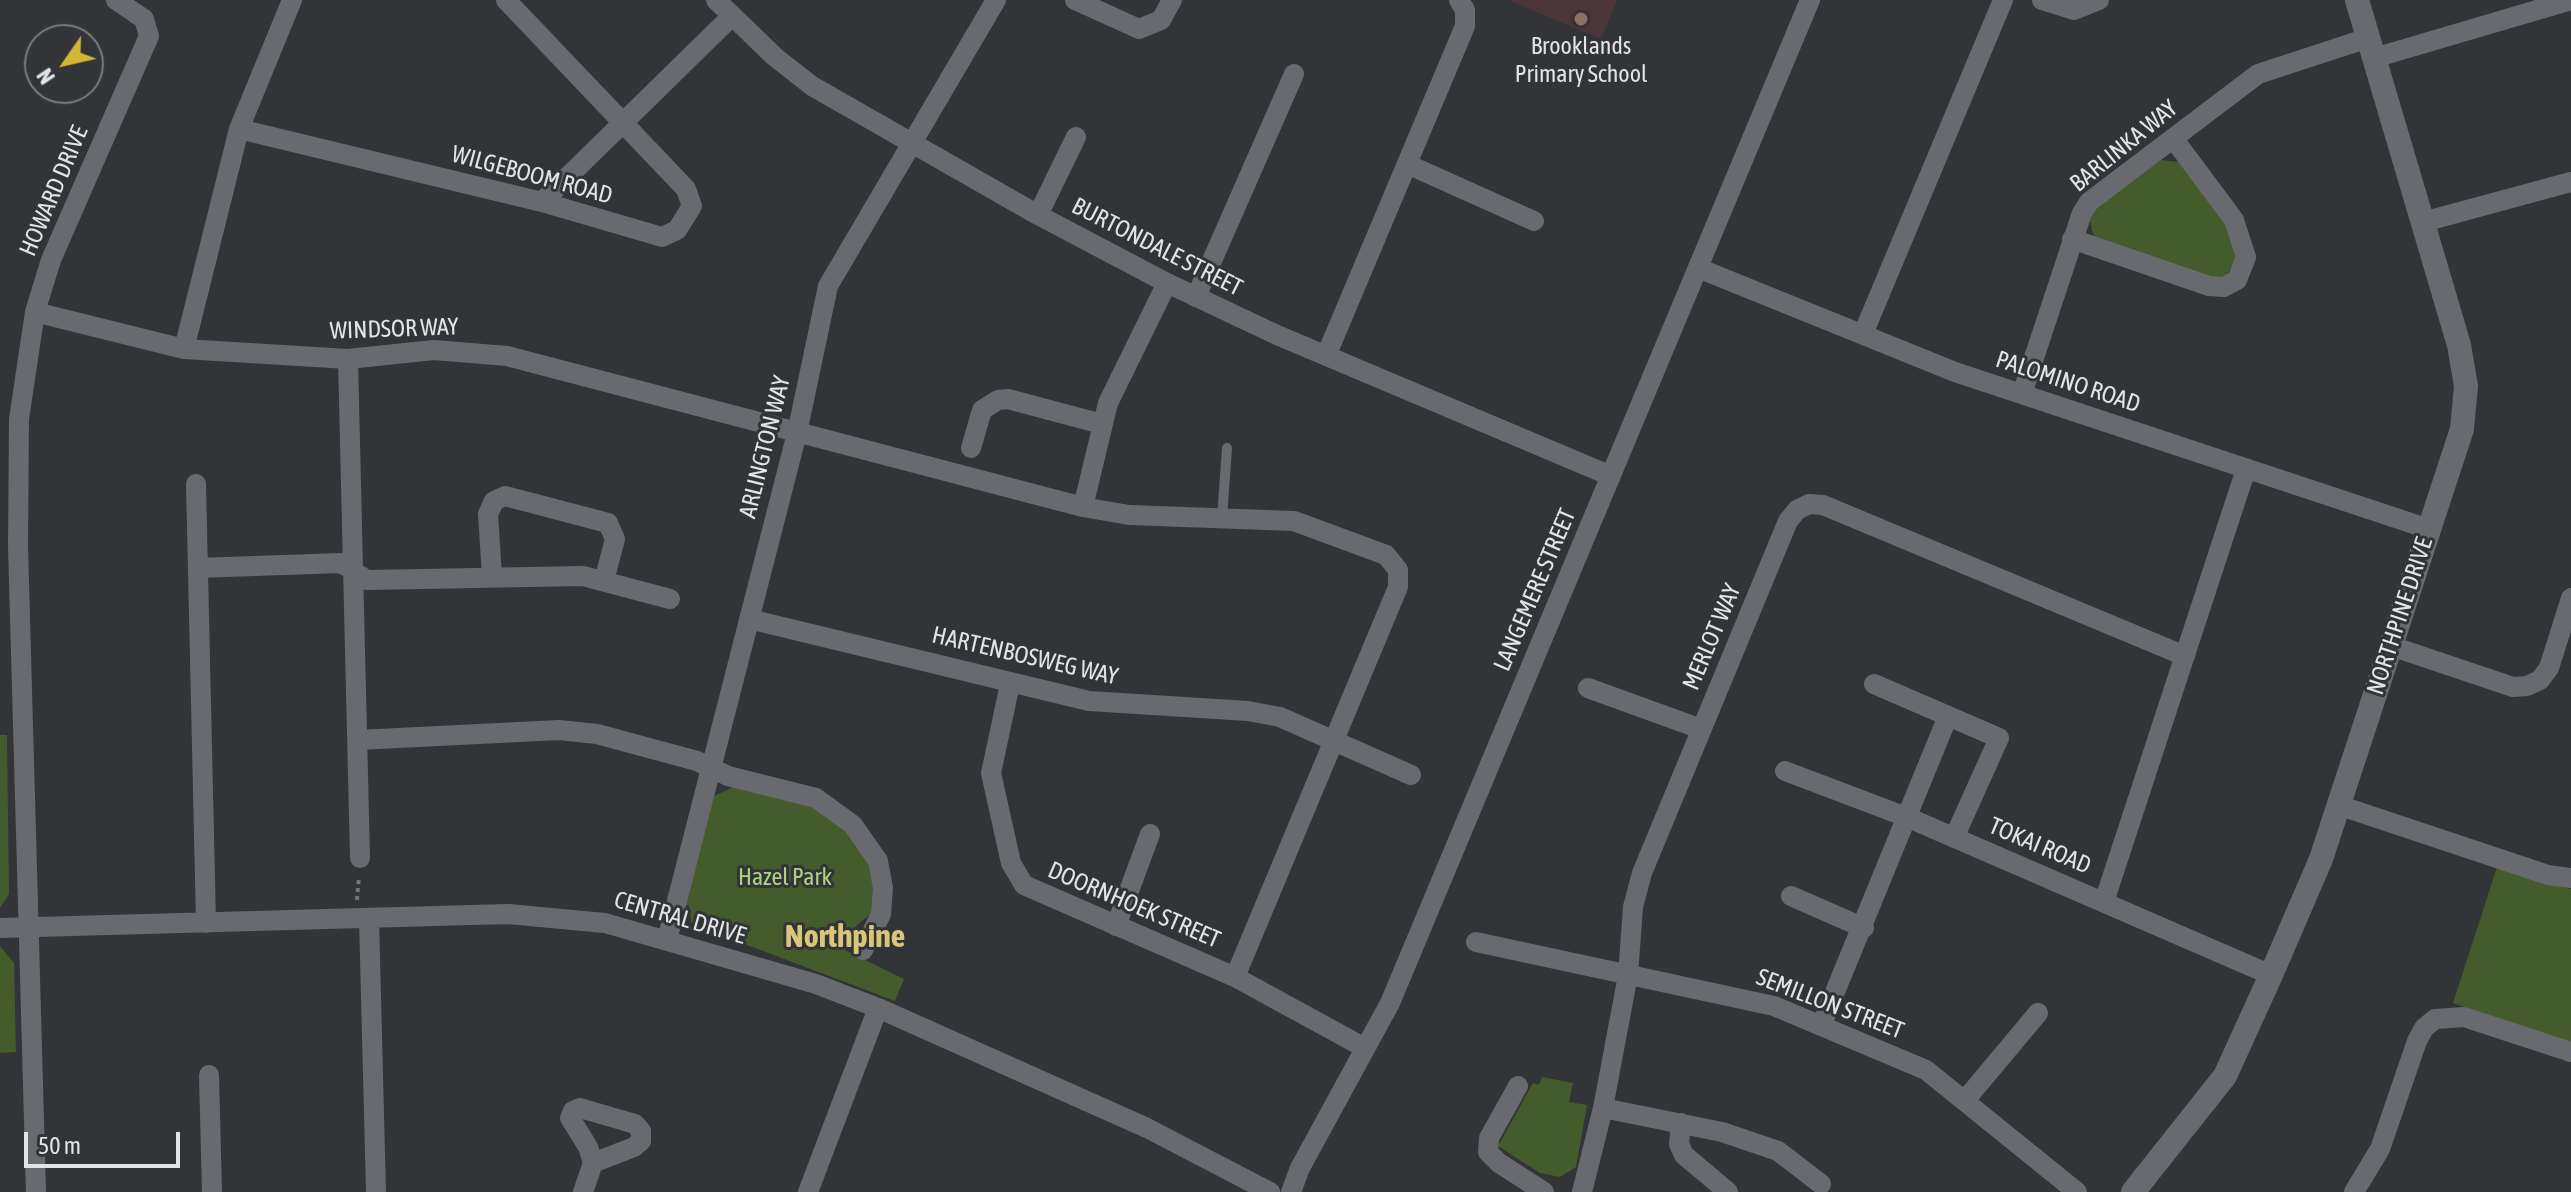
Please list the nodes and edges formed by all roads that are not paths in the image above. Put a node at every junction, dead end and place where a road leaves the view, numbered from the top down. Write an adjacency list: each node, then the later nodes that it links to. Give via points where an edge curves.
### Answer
1 (116, 0): 33 (street, HOWARD DRIVE, via 144,19 149,36 71,210)
2 (292, 0): 19 (street)
3 (506, 0): 18 (street)
4 (716, 0): 15 (street, BURTONDALE STREET)
5 (996, 0): 22 (street, ARLINGTON WAY)
6 (1075, 0): 7 (street, via 1139,29 1161,20)
7 (1172, 0)
8 (1459, 0): 23 (street, via 1465,26)
9 (1809, 0): 30 (street, LANGEMERE STREET)
10 (2003, 0): 34 (street)
11 (2042, 0): 12 (street, via 2074,10)
12 (2099, 0)
13 (2357, 0): 16 (street, NORTHPINE DRIVE)
14 (2571, 0): 16 (street, BARLINKA WAY)
15 (732, 16): 18 (street); 22 (street, BURTONDALE STREET, via 798,76)
16 (2371, 48): 21 (street, BARLINKA WAY, via 2266,69); 28 (street, NORTHPINE DRIVE)
17 (1294, 74): 32 (street)
18 (624, 124): 25 (street); 25 (street, WILGEBOOM ROAD, via 686,189 692,206 677,230 662,237)
19 (239, 129): 25 (street, WILGEBOOM ROAD); 35 (street)
20 (1076, 137): 26 (street)
21 (2173, 138): 29 (street, BARLINKA WAY, via 2089,202); 29 (street, via 2234,220 2246,257 2237,280 2224,287 2209,286)
22 (912, 145): 26 (street, BURTONDALE STREET); 41 (street, ARLINGTON WAY, via 834,272)
23 (1407, 164): 27 (street); 36 (street)
24 (2571, 182): 28 (street)
25 (542, 202)
26 (1038, 215): 31 (street, BURTONDALE STREET)
27 (1534, 221)
28 (2423, 222): 49 (street, NORTHPINE DRIVE, via 2466,386 2462,429)
29 (2072, 239): 38 (street, BARLINKA WAY)
30 (1698, 268): 34 (street, PALOMINO ROAD); 45 (street, LANGEMERE STREET)
31 (1167, 283): 32 (street, BURTONDALE STREET); 40 (street, via 1115,383)
32 (1196, 297): 36 (street, BURTONDALE STREET)
33 (35, 312): 35 (street, WINDSOR WAY); 39 (street, HOWARD DRIVE)
34 (1863, 334): 38 (street, PALOMINO ROAD)
35 (184, 349): 37 (street, WINDSOR WAY)
36 (1326, 356): 45 (street, BURTONDALE STREET)
37 (348, 359): 41 (street, WINDSOR WAY, via 434,350 507,356); 51 (street)
38 (2022, 394): 44 (street, PALOMINO ROAD)
39 (10, 419): 80 (street, HOWARD DRIVE)
40 (1102, 424): 42 (street, via 998,400 982,410); 47 (street)
41 (797, 433): 47 (street, WINDSOR WAY); 56 (street, ARLINGTON WAY)
42 (971, 448)
43 (1227, 448): 48 (lane)
44 (2246, 469): 49 (street, PALOMINO ROAD); 58 (street)
45 (1611, 476): 92 (street, LANGEMERE STREET, via 1390,1003)
46 (196, 484): 50 (street)
47 (1083, 507): 48 (street, WINDSOR WAY, via 1129,515)
48 (1222, 518): 65 (street, WINDSOR WAY, via 1313,526 1386,555 1398,570 1398,587)
49 (2429, 529): 57 (street, NORTHPINE DRIVE)
50 (198, 568): 51 (street, via 341,563); 78 (street)
51 (354, 571): 52 (street, via 367,580); 64 (street)
52 (492, 576): 53 (street, via 583,576); 53 (street, via 488,514 494,501 505,496 608,523 615,539)
53 (604, 581): 55 (street)
54 (2571, 598): 57 (street, via 2549,668 2527,686 2513,687)
55 (670, 599)
56 (749, 619): 59 (street, HARTENBOSWEG WAY); 66 (street, ARLINGTON WAY)
57 (2391, 646): 69 (street, NORTHPINE DRIVE)
58 (2185, 656): 63 (street, MERLOT WAY, via 1823,505 1809,504 1788,521); 76 (street)
59 (1010, 684): 65 (street, HARTENBOSWEG WAY, via 1125,706 1256,712); 79 (street, DOORNHOEK STREET, via 991,766 1014,871 1032,890)
60 (1874, 684): 62 (street)
61 (1588, 688): 63 (street)
62 (1948, 716): 70 (street); 72 (street, via 1999,738)
63 (1701, 729): 86 (street, MERLOT WAY, via 1637,890)
64 (358, 740): 66 (street, via 559,730 597,734); 73 (street)
65 (1334, 741): 68 (street, HARTENBOSWEG WAY); 88 (street)
66 (711, 768): 83 (street, ARLINGTON WAY); 85 (street, via 816,798 863,837 878,861 883,888 877,927)
67 (1785, 771): 70 (street, TOKAI ROAD)
68 (1411, 775)
69 (2338, 805): 74 (street, via 2548,875); 87 (street, NORTHPINE DRIVE)
70 (1909, 818): 72 (street, TOKAI ROAD); 82 (street)
71 (1150, 834): 79 (street)
72 (1954, 838): 76 (street, TOKAI ROAD)
73 (360, 858)
74 (2571, 878)
75 (1791, 896): 82 (street)
76 (2104, 902): 87 (street, TOKAI ROAD)
77 (363, 912): 78 (street, CENTRAL DRIVE); 83 (street, CENTRAL DRIVE, via 556,916); 103 (street)
78 (206, 923): 80 (street, CENTRAL DRIVE)
79 (1116, 926): 88 (street, DOORNHOEK STREET)
80 (28, 927): 81 (street, CENTRAL DRIVE); 101 (street, HOWARD DRIVE)
81 (0, 928)
82 (1864, 928): 91 (street)
83 (667, 940): 89 (street, CENTRAL DRIVE)
84 (1476, 942): 86 (street, SEMILLON STREET)
85 (863, 950)
86 (1628, 975): 91 (street, SEMILLON STREET, via 1754,1000); 97 (street, MERLOT WAY)
87 (2271, 975): 112 (street, NORTHPINE DRIVE, via 2225,1076)
88 (1235, 977): 92 (street, DOORNHOEK STREET)
89 (878, 1008): 105 (street); 106 (street, CENTRAL DRIVE, via 1147,1128)
90 (2038, 1013): 96 (street)
91 (1821, 1026): 96 (street, SEMILLON STREET, via 1926,1070)
92 (1365, 1048): 107 (street, LANGEMERE STREET)
93 (2571, 1052): 113 (street, via 2464,1017 2435,1019 2417,1041 2380,1149)
94 (209, 1075): 102 (street)
95 (1518, 1086): 108 (street, via 1489,1138 1488,1152)
96 (1966, 1099): 111 (street, SEMILLON STREET)
97 (1603, 1108): 98 (street); 109 (street, MERLOT WAY)
98 (1681, 1123): 100 (street, via 1778,1151); 110 (street, via 1684,1155)
99 (593, 1163): 104 (street)
100 (1821, 1184)
101 (36, 1192)
102 (212, 1192)
103 (376, 1192)
104 (583, 1192)
105 (808, 1192)
106 (1270, 1192)
107 (1291, 1192)
108 (1544, 1192)
109 (1582, 1192)
110 (1728, 1192)
111 (2077, 1192)
112 (2133, 1192)
113 (2354, 1192)

